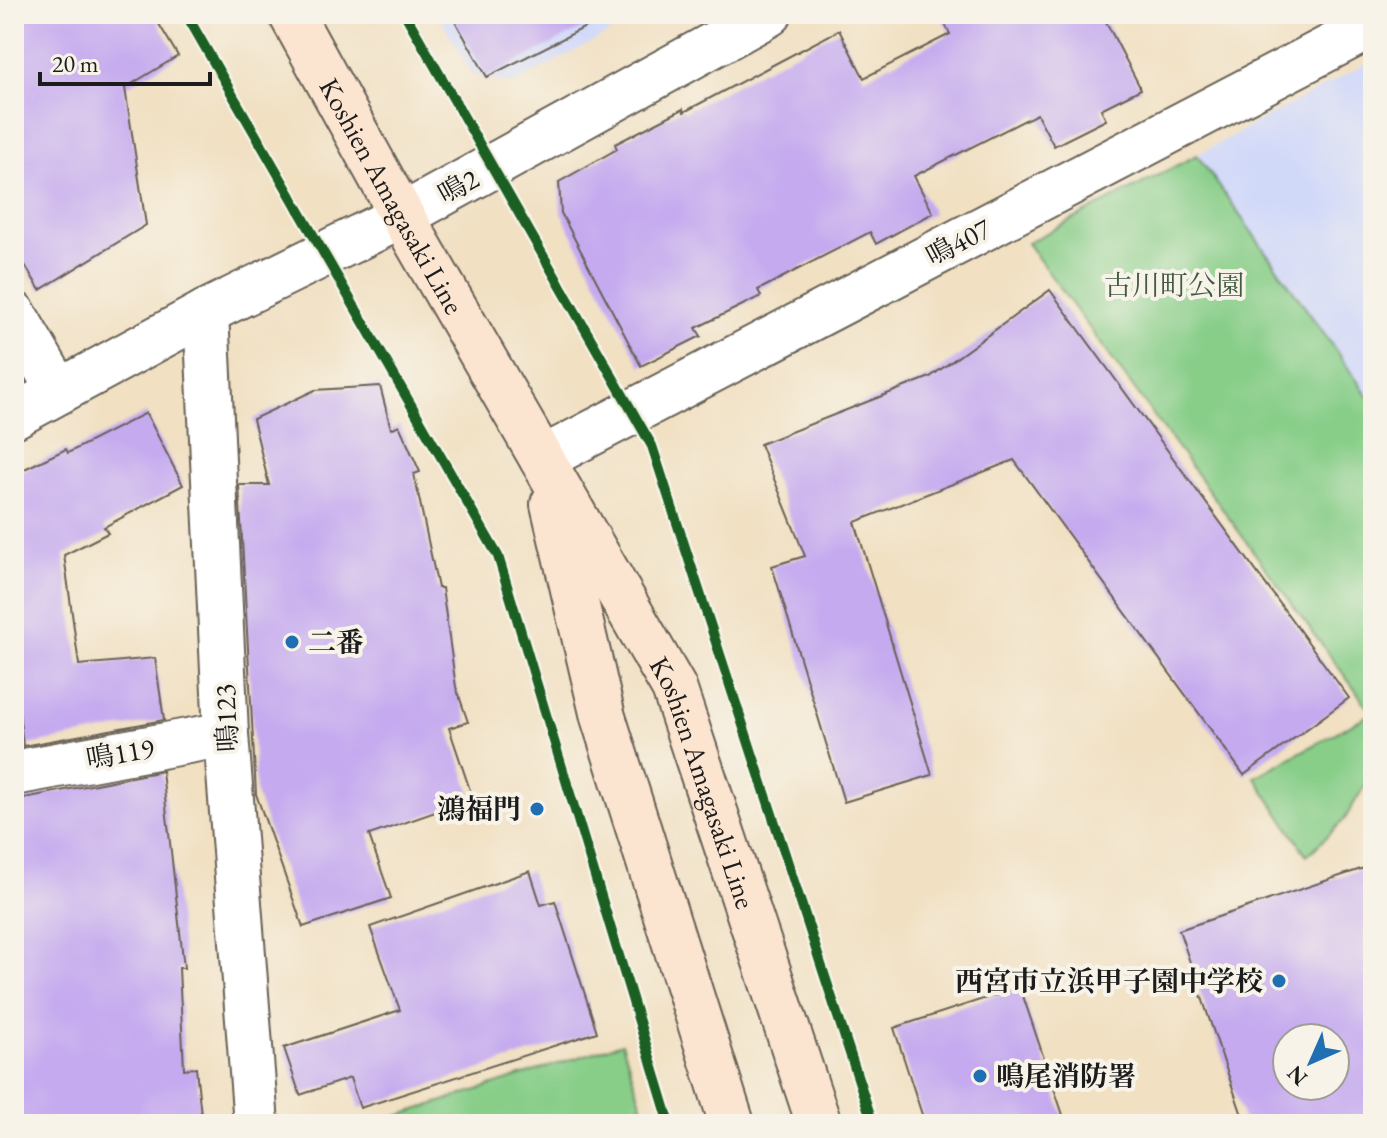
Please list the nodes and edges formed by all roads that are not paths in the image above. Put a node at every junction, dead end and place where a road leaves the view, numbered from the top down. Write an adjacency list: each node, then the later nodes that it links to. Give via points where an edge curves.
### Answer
1 (291, 14): 4 (main road, Koshien Amagasaki Line)
2 (769, 14): 4 (street, 鳴2)
3 (1373, 25): 9 (street, 鳴407)
4 (402, 216): 5 (street, 鳴2); 9 (main road, Koshien Amagasaki Line)
5 (206, 312): 7 (street, 鳴2); 10 (street, 鳴123)
6 (14, 314): 7 (street)
7 (59, 391): 8 (street, 鳴2)
8 (14, 416)
9 (542, 459): 13 (main road, Koshien Amagasaki Line, via 603,717); 14 (main road, Koshien Amagasaki Line, via 674,688)
10 (226, 734): 11 (street, 鳴119); 12 (street, 鳴123)
11 (14, 773)
12 (256, 1124)
13 (732, 1124)
14 (819, 1124)

